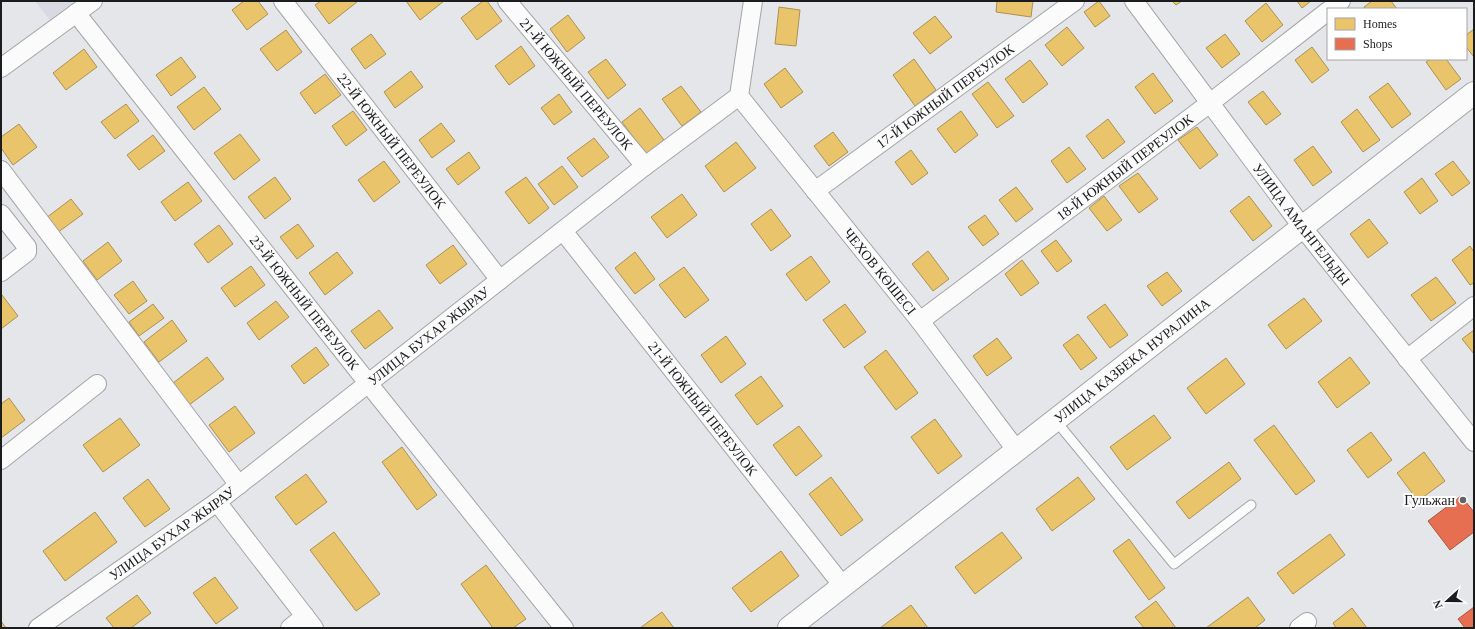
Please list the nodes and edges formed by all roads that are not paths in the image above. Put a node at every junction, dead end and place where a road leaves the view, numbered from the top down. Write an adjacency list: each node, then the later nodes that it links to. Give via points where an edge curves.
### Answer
1 (92, 1): 10 (street)
2 (283, 1): 22 (street, 22-Й ЮЖНЫЙ ПЕРЕУЛОК)
3 (507, 1): 15 (street, 21-Й ЮЖНЫЙ ПЕРЕУЛОК)
4 (753, 1): 13 (street)
5 (1075, 1): 17 (street, 17-Й ЮЖНЫЙ ПЕРЕУЛОК)
6 (1134, 1): 14 (street, УЛИЦА АМАНГЕЛЬДЫ)
7 (1341, 1): 8 (street)
8 (1332, 8)
9 (1327, 12): 14 (street, 18-Й ЮЖНЫЙ ПЕРЕУЛОК)
10 (76, 13): 11 (street); 26 (street, 23-Й ЮЖНЫЙ ПЕРЕУЛОК)
11 (1, 68)
12 (1474, 93): 19 (street, УЛИЦА КАЗБЕКА НУРАЛИНА)
13 (739, 96): 15 (street, УЛИЦА БУХАР ЖЫРАУ); 17 (street, ЧЕХОВ КӨШЕСІ)
14 (1210, 102): 19 (street, УЛИЦА АМАНГЕЛЬДЫ); 24 (street, 18-Й ЮЖНЫЙ ПЕРЕУЛОК)
15 (645, 166): 20 (street, УЛИЦА БУХАР ЖЫРАУ)
16 (1, 170): 32 (street)
17 (815, 191): 24 (street, ЧЕХОВ КӨШЕСІ)
18 (1, 214): 21 (street, via 27,247 27,252)
19 (1303, 228): 25 (street, УЛИЦА АМАНГЕЛЬДЫ); 28 (street, УЛИЦА КАЗБЕКА НУРАЛИНА)
20 (562, 231): 22 (street, УЛИЦА БУХАР ЖЫРАУ); 35 (street, 21-Й ЮЖНЫЙ ПЕРЕУЛОК)
21 (1, 272)
22 (500, 280): 26 (street, УЛИЦА БУХАР ЖЫРАУ)
23 (1474, 306): 25 (street)
24 (920, 321): 30 (street, ЧЕХОВ КӨШЕСІ)
25 (1407, 359): 29 (street, УЛИЦА АМАНГЕЛЬДЫ)
26 (368, 383): 32 (street, УЛИЦА БУХАР ЖЫРАУ); 39 (street, 23-Й ЮЖНЫЙ ПЕРЕУЛОК)
27 (98, 384): 31 (street)
28 (1055, 420): 30 (street, УЛИЦА КАЗБЕКА НУРАЛИНА); 34 (lane, via 1174,564)
29 (1474, 442)
30 (1016, 451): 35 (street, УЛИЦА КАЗБЕКА НУРАЛИНА)
31 (1, 460)
32 (239, 485): 33 (street, УЛИЦА БУХАР ЖЫРАУ)
33 (217, 502): 36 (street); 37 (street, УЛИЦА БУХАР ЖЫРАУ)
34 (1251, 505)
35 (844, 586): 40 (street, УЛИЦА КАЗБЕКА НУРАЛИНА)
36 (309, 622): 38 (street)
37 (38, 628)
38 (290, 628)
39 (564, 628)
40 (789, 628)

